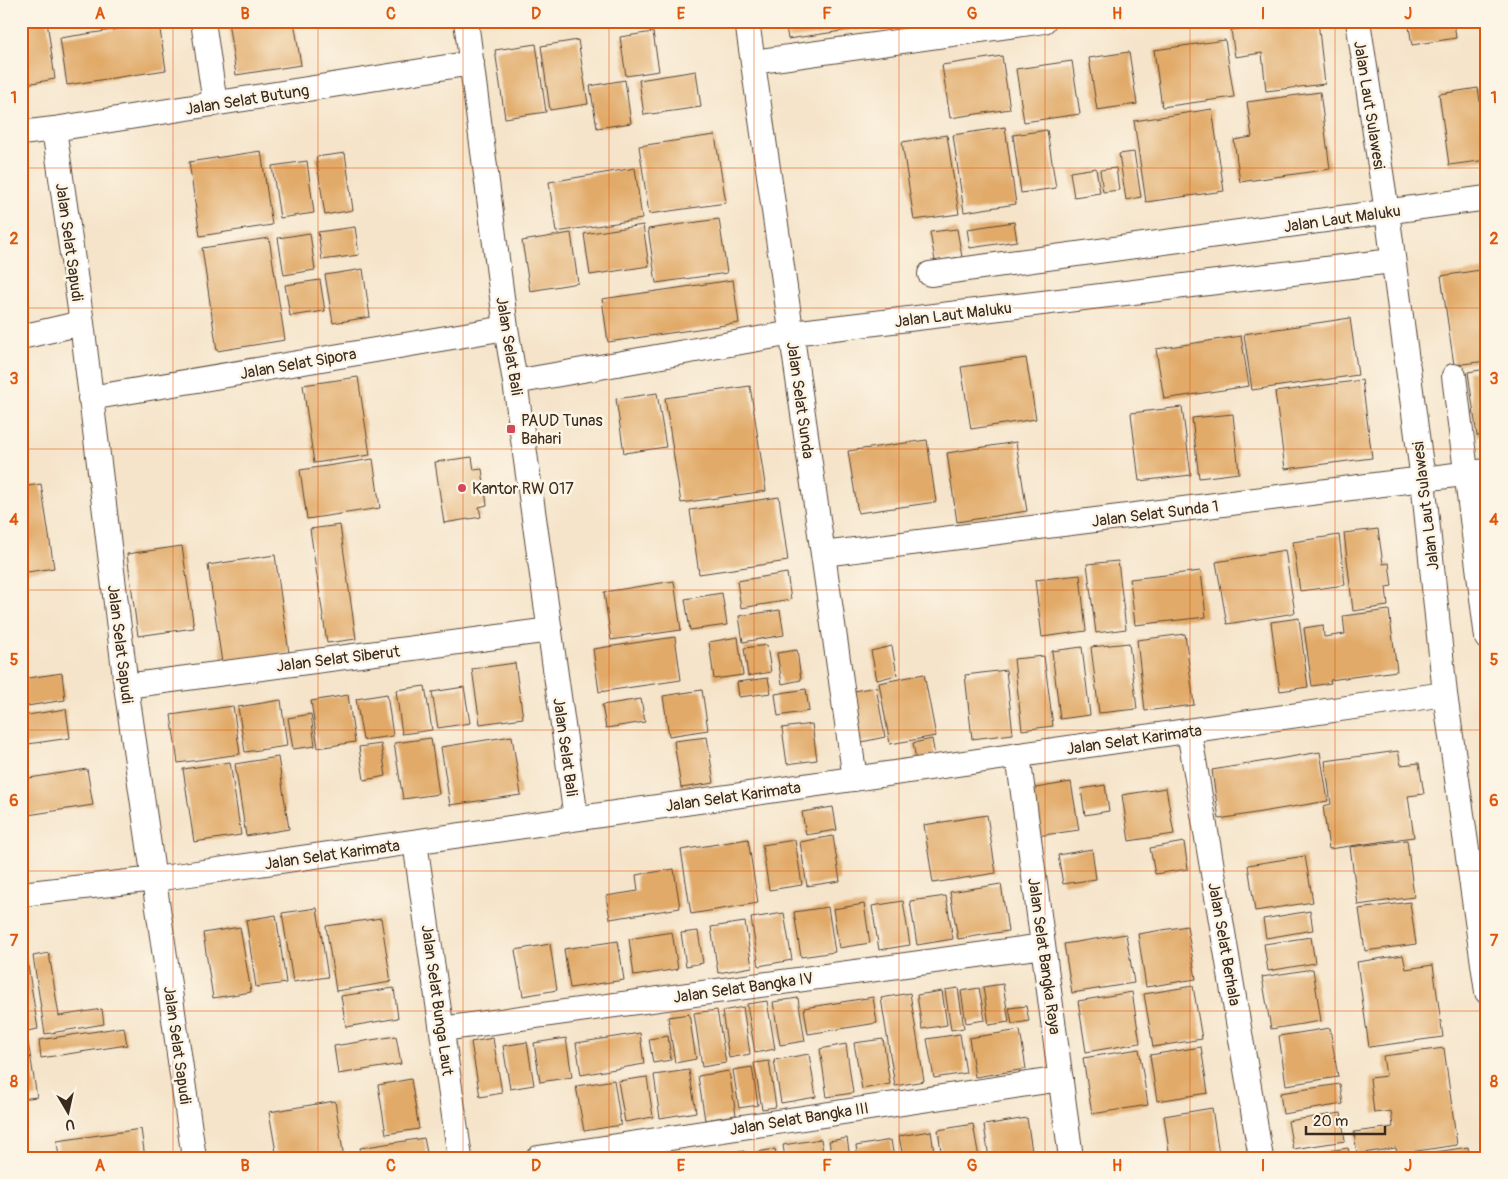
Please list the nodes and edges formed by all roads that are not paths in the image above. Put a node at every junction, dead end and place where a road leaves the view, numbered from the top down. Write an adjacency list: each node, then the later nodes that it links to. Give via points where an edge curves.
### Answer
1 (203, 21): 8 (street)
2 (466, 21): 7 (street, Jalan Selat Bali)
3 (747, 21): 6 (street, Jalan Selat Sunda)
4 (1044, 21): 6 (street)
5 (1358, 21): 12 (street, Jalan Laut Sulawesi)
6 (753, 62): 17 (street, Jalan Selat Sunda)
7 (472, 63): 8 (street, Jalan Selat Butung); 16 (street, Jalan Selat Bali)
8 (214, 104): 9 (street, Jalan Selat Butung)
9 (54, 129): 10 (street, Jalan Selat Butung); 15 (street, Jalan Selat Sapudi)
10 (21, 133)
11 (1487, 198): 12 (street, Jalan Laut Maluku)
12 (1387, 212): 13 (street, Jalan Laut Sulawesi); 14 (street, Jalan Laut Maluku)
13 (1392, 261): 17 (street, Jalan Laut Maluku); 23 (street, Jalan Laut Sulawesi)
14 (930, 274)
15 (82, 323): 18 (street); 21 (street, Jalan Selat Sapudi)
16 (506, 328): 20 (street, Jalan Selat Bali); 21 (street, Jalan Selat Sipora)
17 (792, 333): 20 (street, Jalan Laut Maluku); 24 (street, Jalan Selat Sunda)
18 (21, 337)
19 (1454, 376): 22 (street)
20 (515, 382): 25 (street, Jalan Selat Bali)
21 (90, 398): 27 (street, Jalan Selat Sapudi)
22 (1477, 473): 23 (street, Jalan Selat Sunda 1); 26 (street)
23 (1423, 480): 24 (street, Jalan Selat Sunda 1); 28 (street, Jalan Laut Sulawesi)
24 (823, 554): 31 (street, Jalan Selat Sunda)
25 (550, 630): 27 (street, Jalan Selat Siberut); 32 (street, Jalan Selat Bali)
26 (1487, 638)
27 (126, 686): 34 (street, Jalan Selat Sapudi)
28 (1445, 694): 29 (street, Jalan Selat Karimata); 37 (street, Jalan Laut Sulawesi)
29 (1189, 731): 30 (street, Jalan Selat Karimata); 44 (street, Jalan Selat Berhala)
30 (1018, 755): 31 (street, Jalan Selat Karimata); 36 (street, Jalan Selat Bangka Raya)
31 (855, 779): 32 (street, Jalan Selat Karimata)
32 (576, 818): 33 (street, Jalan Selat Karimata)
33 (415, 842): 34 (street, Jalan Selat Karimata); 38 (street, Jalan Selat Bunga Laut)
34 (155, 879): 35 (street, Jalan Selat Karimata); 40 (street, Jalan Selat Sapudi)
35 (21, 894)
36 (1044, 946): 38 (street, Jalan Selat Bangka IV); 39 (street, Jalan Selat Bangka Raya)
37 (1487, 992)
38 (442, 1029): 41 (street, Jalan Selat Bunga Laut)
39 (1061, 1079): 42 (street, Jalan Selat Bangka III); 43 (street, Jalan Selat Bangka Raya)
40 (194, 1158)
41 (460, 1158)
42 (538, 1158)
43 (1071, 1158)
44 (1261, 1158)

